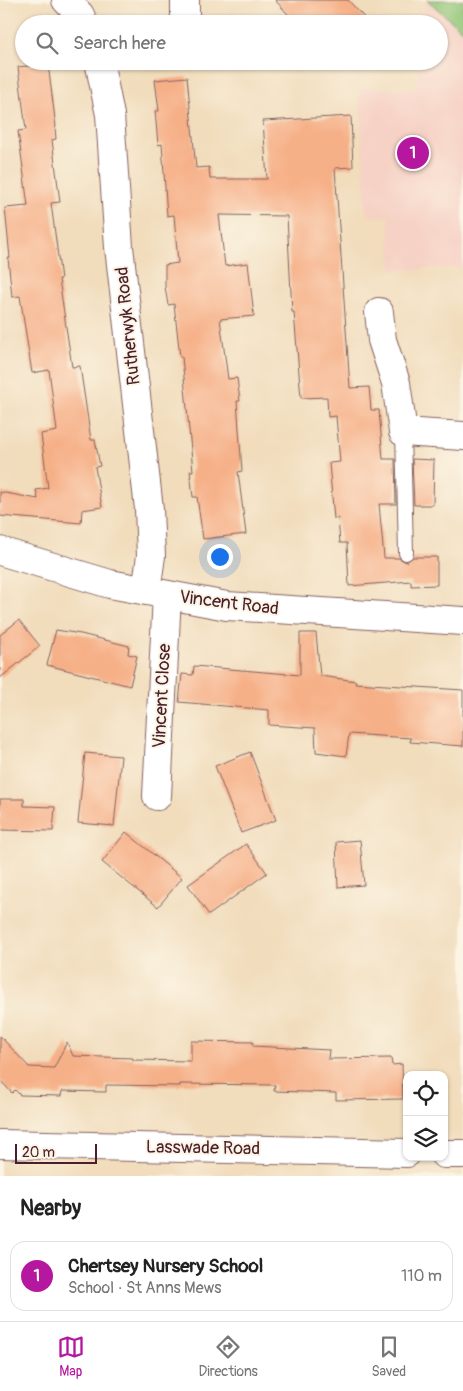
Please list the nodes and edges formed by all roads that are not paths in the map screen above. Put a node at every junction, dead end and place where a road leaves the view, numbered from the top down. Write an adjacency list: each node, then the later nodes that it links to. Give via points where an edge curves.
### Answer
1 (66, 0): 3 (street)
2 (185, 0): 4 (street)
3 (80, 15)
4 (184, 15)
5 (101, 70): 11 (street, Rutherwyk Road, via 110,115 119,246)
6 (379, 312): 7 (street, via 382,340 396,383)
7 (403, 432): 8 (street); 10 (lane)
8 (463, 436)
9 (0, 551): 11 (street, Vincent Road, via 110,584)
10 (406, 553)
11 (157, 593): 12 (street, Vincent Road, via 227,606); 13 (street, Vincent Close)
12 (463, 621)
13 (158, 796)
14 (0, 1144): 15 (street, Lasswade Road)
15 (403, 1153)
16 (448, 1154): 17 (street)
17 (463, 1154)

